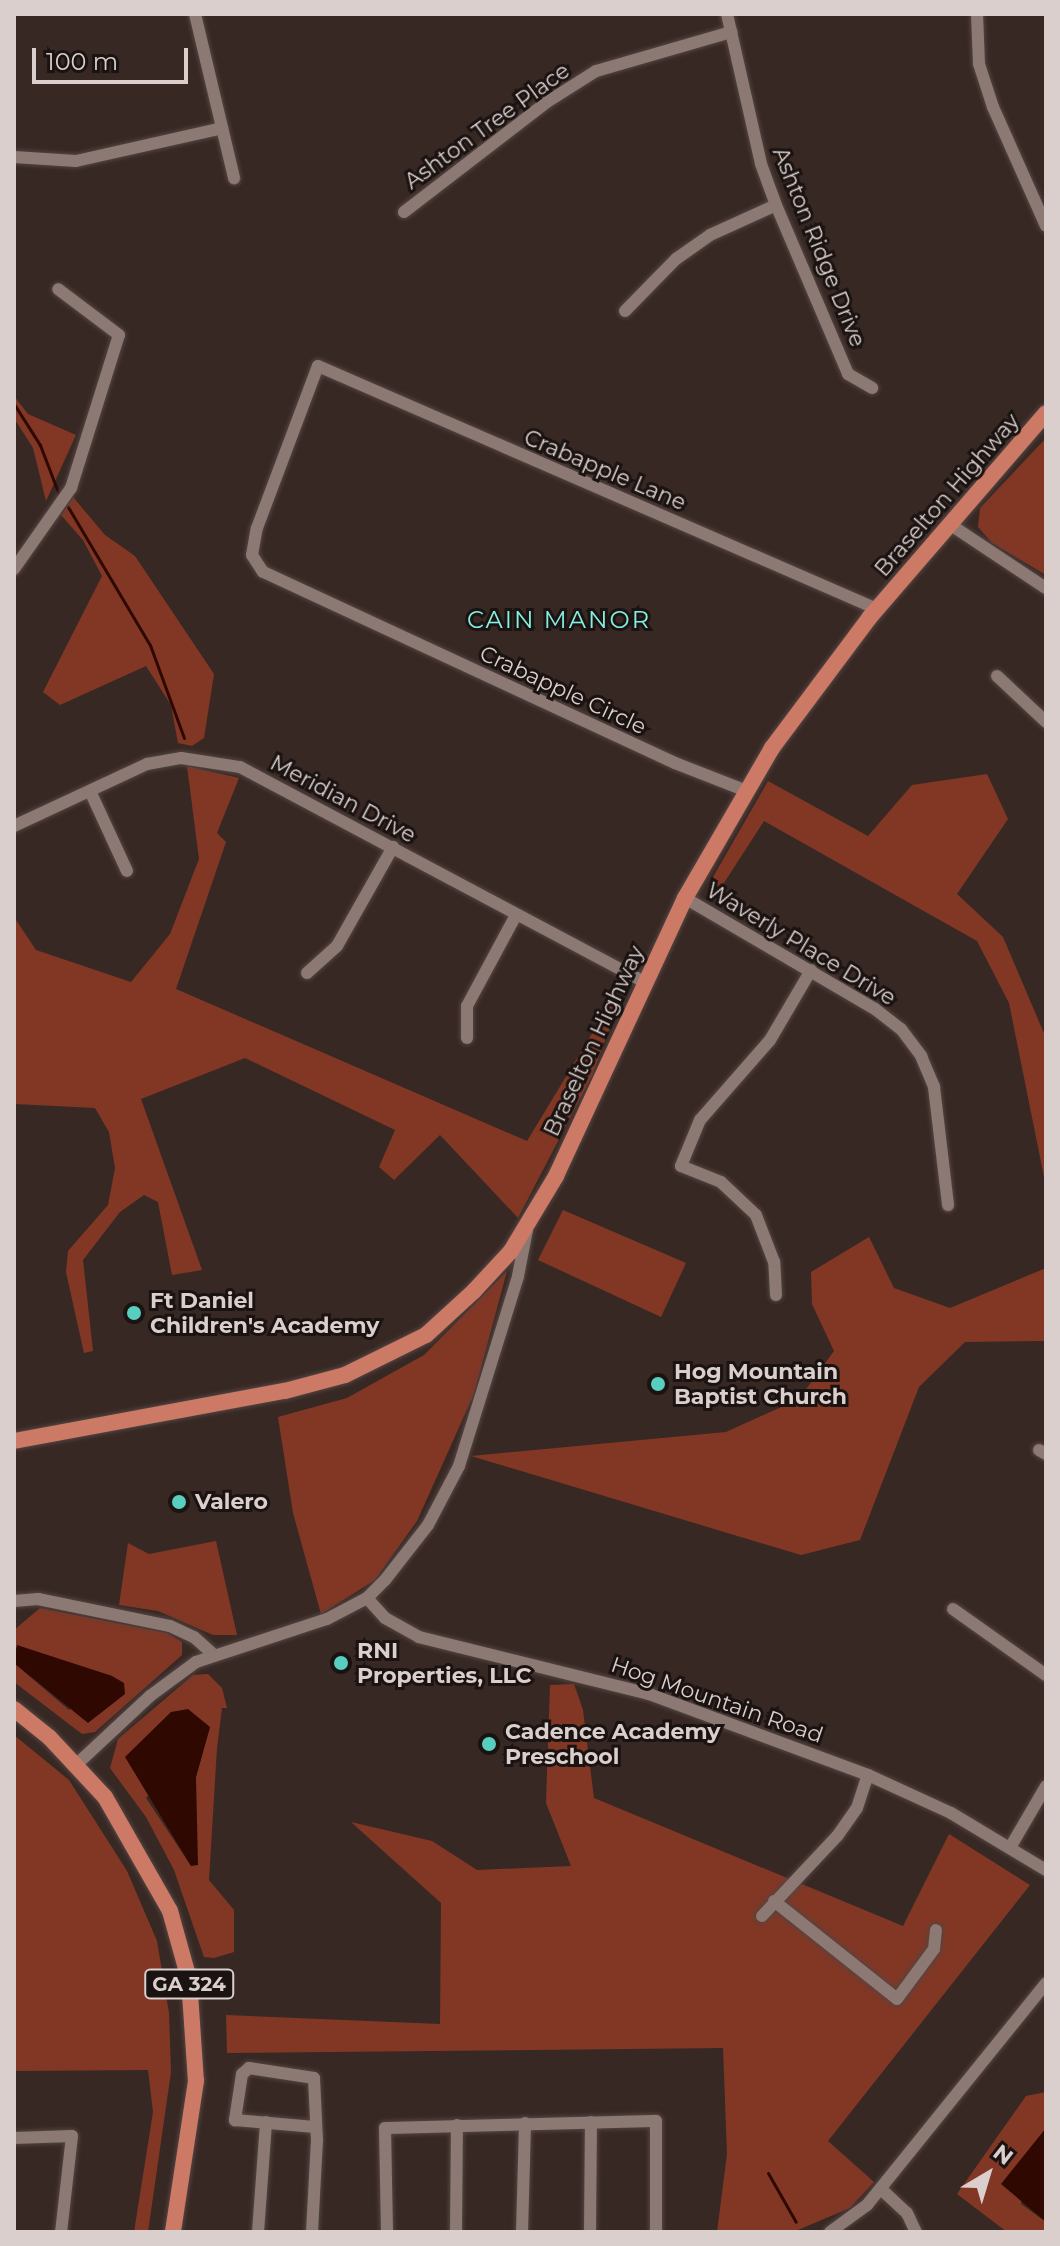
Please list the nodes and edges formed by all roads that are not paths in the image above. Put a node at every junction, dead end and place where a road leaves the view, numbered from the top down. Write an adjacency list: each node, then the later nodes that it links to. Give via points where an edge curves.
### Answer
1 (195, 14): 5 (street)
2 (727, 14): 4 (street, Ashton Ridge Drive)
3 (977, 14): 10 (street, via 979,64)
4 (731, 32): 8 (street, Ashton Ridge Drive, via 761,164); 9 (street, Ashton Tree Place, via 596,71 547,102)
5 (222, 128): 6 (street, via 76,161); 7 (street)
6 (14, 157)
7 (234, 178)
8 (776, 205): 12 (street, via 710,235 676,259); 14 (street, Ashton Ridge Drive, via 848,374)
9 (404, 212)
10 (1046, 226)
11 (58, 289): 18 (street, via 119,335 71,488)
12 (625, 311)
13 (318, 366): 21 (street, Crabapple Lane); 24 (street, Crabapple Circle, via 257,528 252,555 263,572)
14 (872, 388)
15 (1046, 413): 16 (main road, Braselton Highway)
16 (951, 525): 20 (street); 21 (main road, Braselton Highway)
17 (14, 535): 18 (street)
18 (27, 544): 19 (street)
19 (14, 569)
20 (1046, 588)
21 (877, 609): 24 (main road, Braselton Highway)
22 (997, 676): 23 (street)
23 (1046, 722)
24 (744, 790): 29 (main road, Braselton Highway)
25 (90, 791): 26 (street, Meridian Drive); 27 (street, Meridian Drive, via 147,764 181,758 214,762 240,767); 28 (street)
26 (14, 826)
27 (393, 847): 30 (street, Meridian Drive); 32 (street, via 337,946)
28 (127, 871)
29 (685, 898): 31 (street, Waverly Place Drive); 33 (main road, Braselton Highway)
30 (516, 915): 33 (street, Meridian Drive); 34 (street, via 467,1006)
31 (811, 970): 35 (street, Waverly Place Drive, via 884,1016 921,1056 934,1087); 37 (street, via 770,1040 700,1120 681,1166 721,1182 756,1215 774,1262)
32 (307, 973)
33 (644, 982): 36 (main road, Braselton Highway)
34 (467, 1038)
35 (948, 1205)
36 (528, 1226): 38 (main road, Braselton Highway, via 498,1267 426,1335 345,1375); 39 (street, via 518,1276 459,1466 428,1525)
37 (776, 1295)
38 (14, 1441)
39 (367, 1598): 42 (street, via 327,1619); 46 (street, Hog Mountain Road, via 385,1618 419,1637 649,1694)
40 (14, 1601): 42 (street, via 38,1599 170,1626)
41 (953, 1609): 43 (street)
42 (213, 1654): 45 (street, via 150,1696)
43 (1046, 1675)
44 (14, 1709): 45 (main road, GA 324)
45 (77, 1764): 62 (main road, GA 324, via 131,1833 170,1911 189,1979 196,2081)
46 (868, 1775): 48 (street, Hog Mountain Road); 50 (street, via 857,1808 838,1835)
47 (1046, 1786): 48 (street)
48 (1011, 1846): 49 (street, Hog Mountain Road)
49 (1046, 1870)
50 (774, 1901): 51 (street); 52 (street, via 897,1999 934,1949)
51 (762, 1916)
52 (936, 1930)
53 (1046, 1983): 60 (street)
54 (266, 2122): 58 (street); 58 (street, via 235,2120 238,2082 249,2068 314,2078); 63 (street)
55 (591, 2122): 56 (street); 68 (street); 69 (street, via 656,2121)
56 (525, 2123): 57 (street); 67 (street)
57 (457, 2125): 65 (street, via 385,2128); 66 (street)
58 (315, 2127): 64 (street)
59 (14, 2138): 61 (street, via 72,2136)
60 (881, 2189): 70 (street, via 847,2223); 71 (street, via 907,2213)
61 (61, 2232)
62 (173, 2232)
63 (258, 2232)
64 (312, 2232)
65 (387, 2232)
66 (456, 2232)
67 (522, 2232)
68 (590, 2232)
69 (656, 2232)
70 (830, 2232)
71 (916, 2232)

